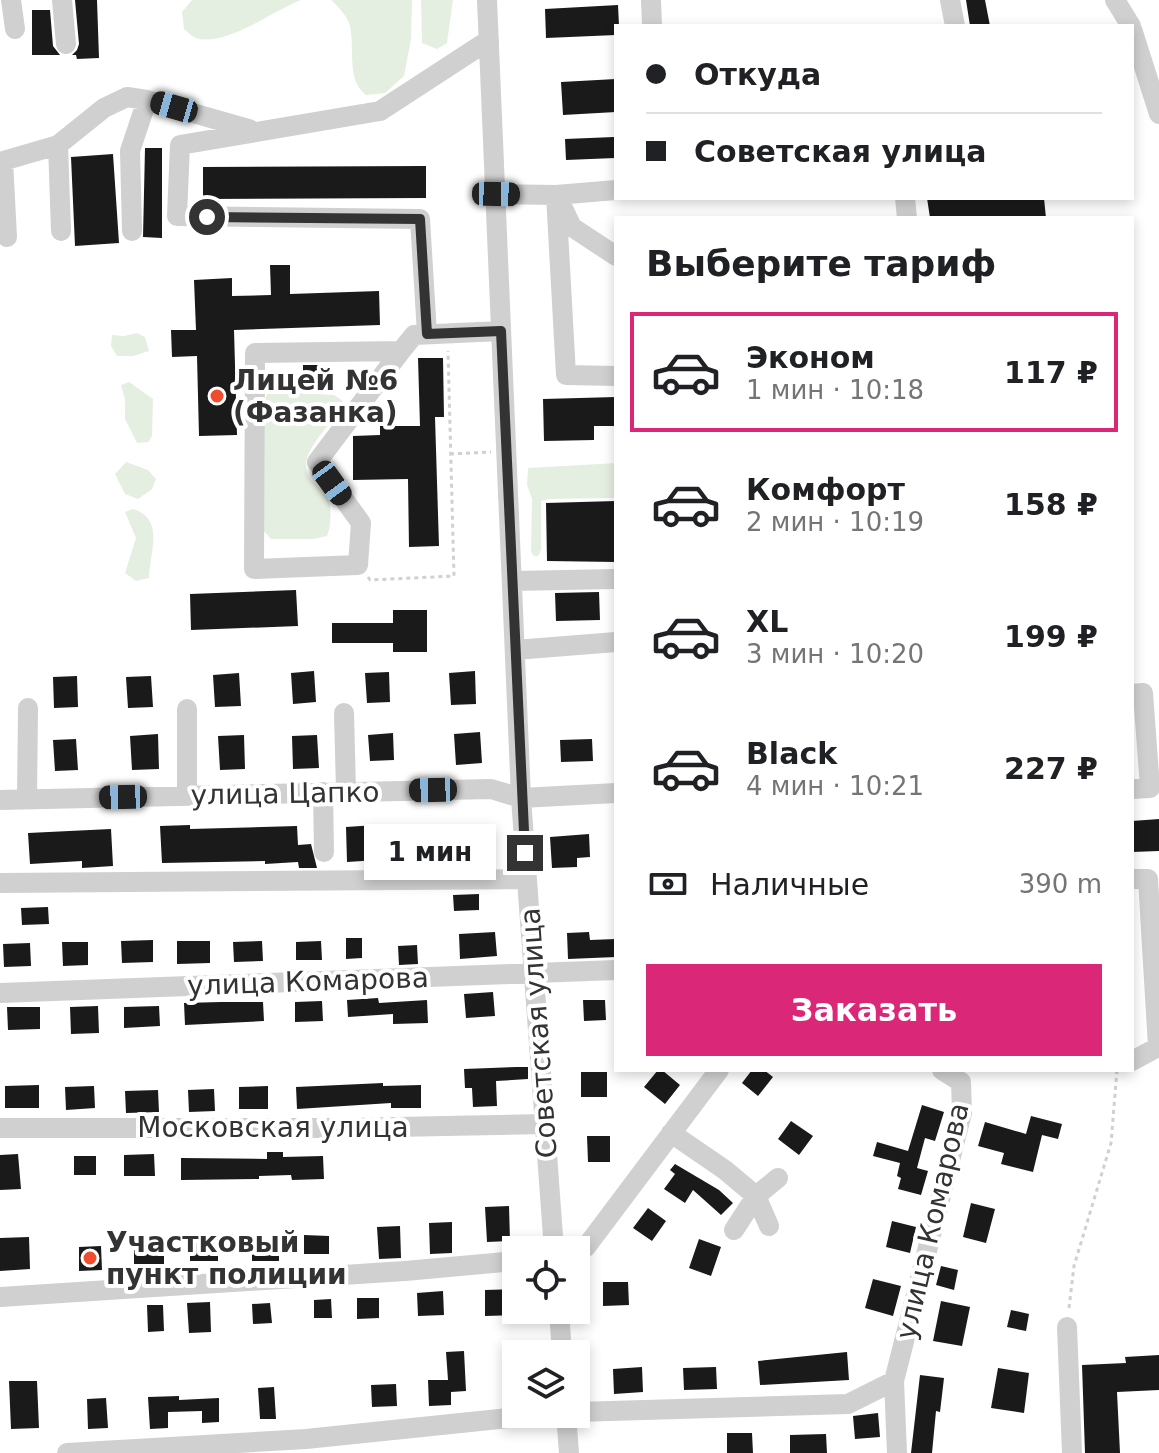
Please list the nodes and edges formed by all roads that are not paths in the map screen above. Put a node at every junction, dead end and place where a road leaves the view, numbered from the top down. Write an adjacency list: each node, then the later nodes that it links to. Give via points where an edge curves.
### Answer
1 (11, 0): 10 (street)
2 (62, 0): 13 (street)
3 (487, 0): 12 (street, Советская улица)
4 (651, 0): 7 (street)
5 (950, 0): 8 (street)
6 (1115, 0): 9 (street)
7 (652, 24)
8 (955, 24)
9 (1130, 24)
10 (15, 29)
11 (1134, 34): 15 (street)
12 (489, 40): 16 (street, via 380,111); 19 (street, Советская улица)
13 (66, 44)
14 (147, 100): 16 (street); 17 (street, via 127,97 104,108); 22 (street, via 130,151)
15 (1159, 114)
16 (256, 131): 26 (street, via 180,145 177,216 420,219)
17 (58, 145): 21 (street); 23 (street, via 3,161)
18 (614, 190): 20 (street)
19 (496, 194): 20 (street); 25 (street, Советская улица)
20 (556, 195): 24 (street, via 572,227); 28 (street, via 566,375)
21 (61, 231)
22 (132, 231)
23 (7, 237)
24 (614, 255)
25 (501, 331): 26 (street); 30 (street, Советская улица)
26 (437, 334): 27 (street, via 414,335)
27 (401, 351): 27 (street, via 317,462 361,523 358,565 254,569 255,353)
28 (614, 376)
29 (614, 579): 30 (street)
30 (512, 581): 32 (street, Советская улица)
31 (614, 642): 32 (street)
32 (515, 650): 42 (street, Советская улица)
33 (1134, 694): 37 (street, via 1143,693 1150,788)
34 (28, 708): 44 (street)
35 (187, 709): 41 (street)
36 (344, 713): 38 (street)
37 (1134, 789)
38 (346, 791): 39 (street, улица Цапко); 42 (street, улица Цапко, via 496,789)
39 (323, 792): 41 (street, улица Цапко); 45 (street)
40 (614, 793): 42 (street, улица Цапко)
41 (187, 796): 44 (street, улица Цапко)
42 (521, 798): 46 (street, Советская улица)
43 (0, 800): 44 (street, улица Цапко)
44 (27, 800)
45 (324, 852)
46 (527, 879): 48 (street); 50 (street, Советская улица)
47 (1134, 879): 52 (street, via 1148,879 1158,1047)
48 (0, 883)
49 (614, 970): 50 (street, улица Комарова)
50 (534, 973): 51 (street, улица Комарова); 55 (street, Советская улица)
51 (0, 993)
52 (1134, 1060)
53 (717, 1072): 57 (street)
54 (945, 1072): 67 (street, улица Комарова, via 961,1082 962,1113)
55 (545, 1124): 56 (street, Московская улица); 62 (street, Советская улица)
56 (0, 1128)
57 (671, 1133): 59 (street); 63 (street)
58 (778, 1178): 59 (street)
59 (756, 1196): 60 (street); 61 (street)
60 (769, 1226)
61 (734, 1230)
62 (553, 1236)
63 (590, 1242)
64 (502, 1262): 65 (street)
65 (0, 1297)
66 (1067, 1327): 74 (street)
67 (894, 1381): 68 (street, via 848,1404); 73 (street)
68 (590, 1412)
69 (502, 1419): 71 (street, via 306,1439)
70 (567, 1428): 72 (street)
71 (67, 1453)
72 (569, 1453)
73 (897, 1453)
74 (1072, 1453)

